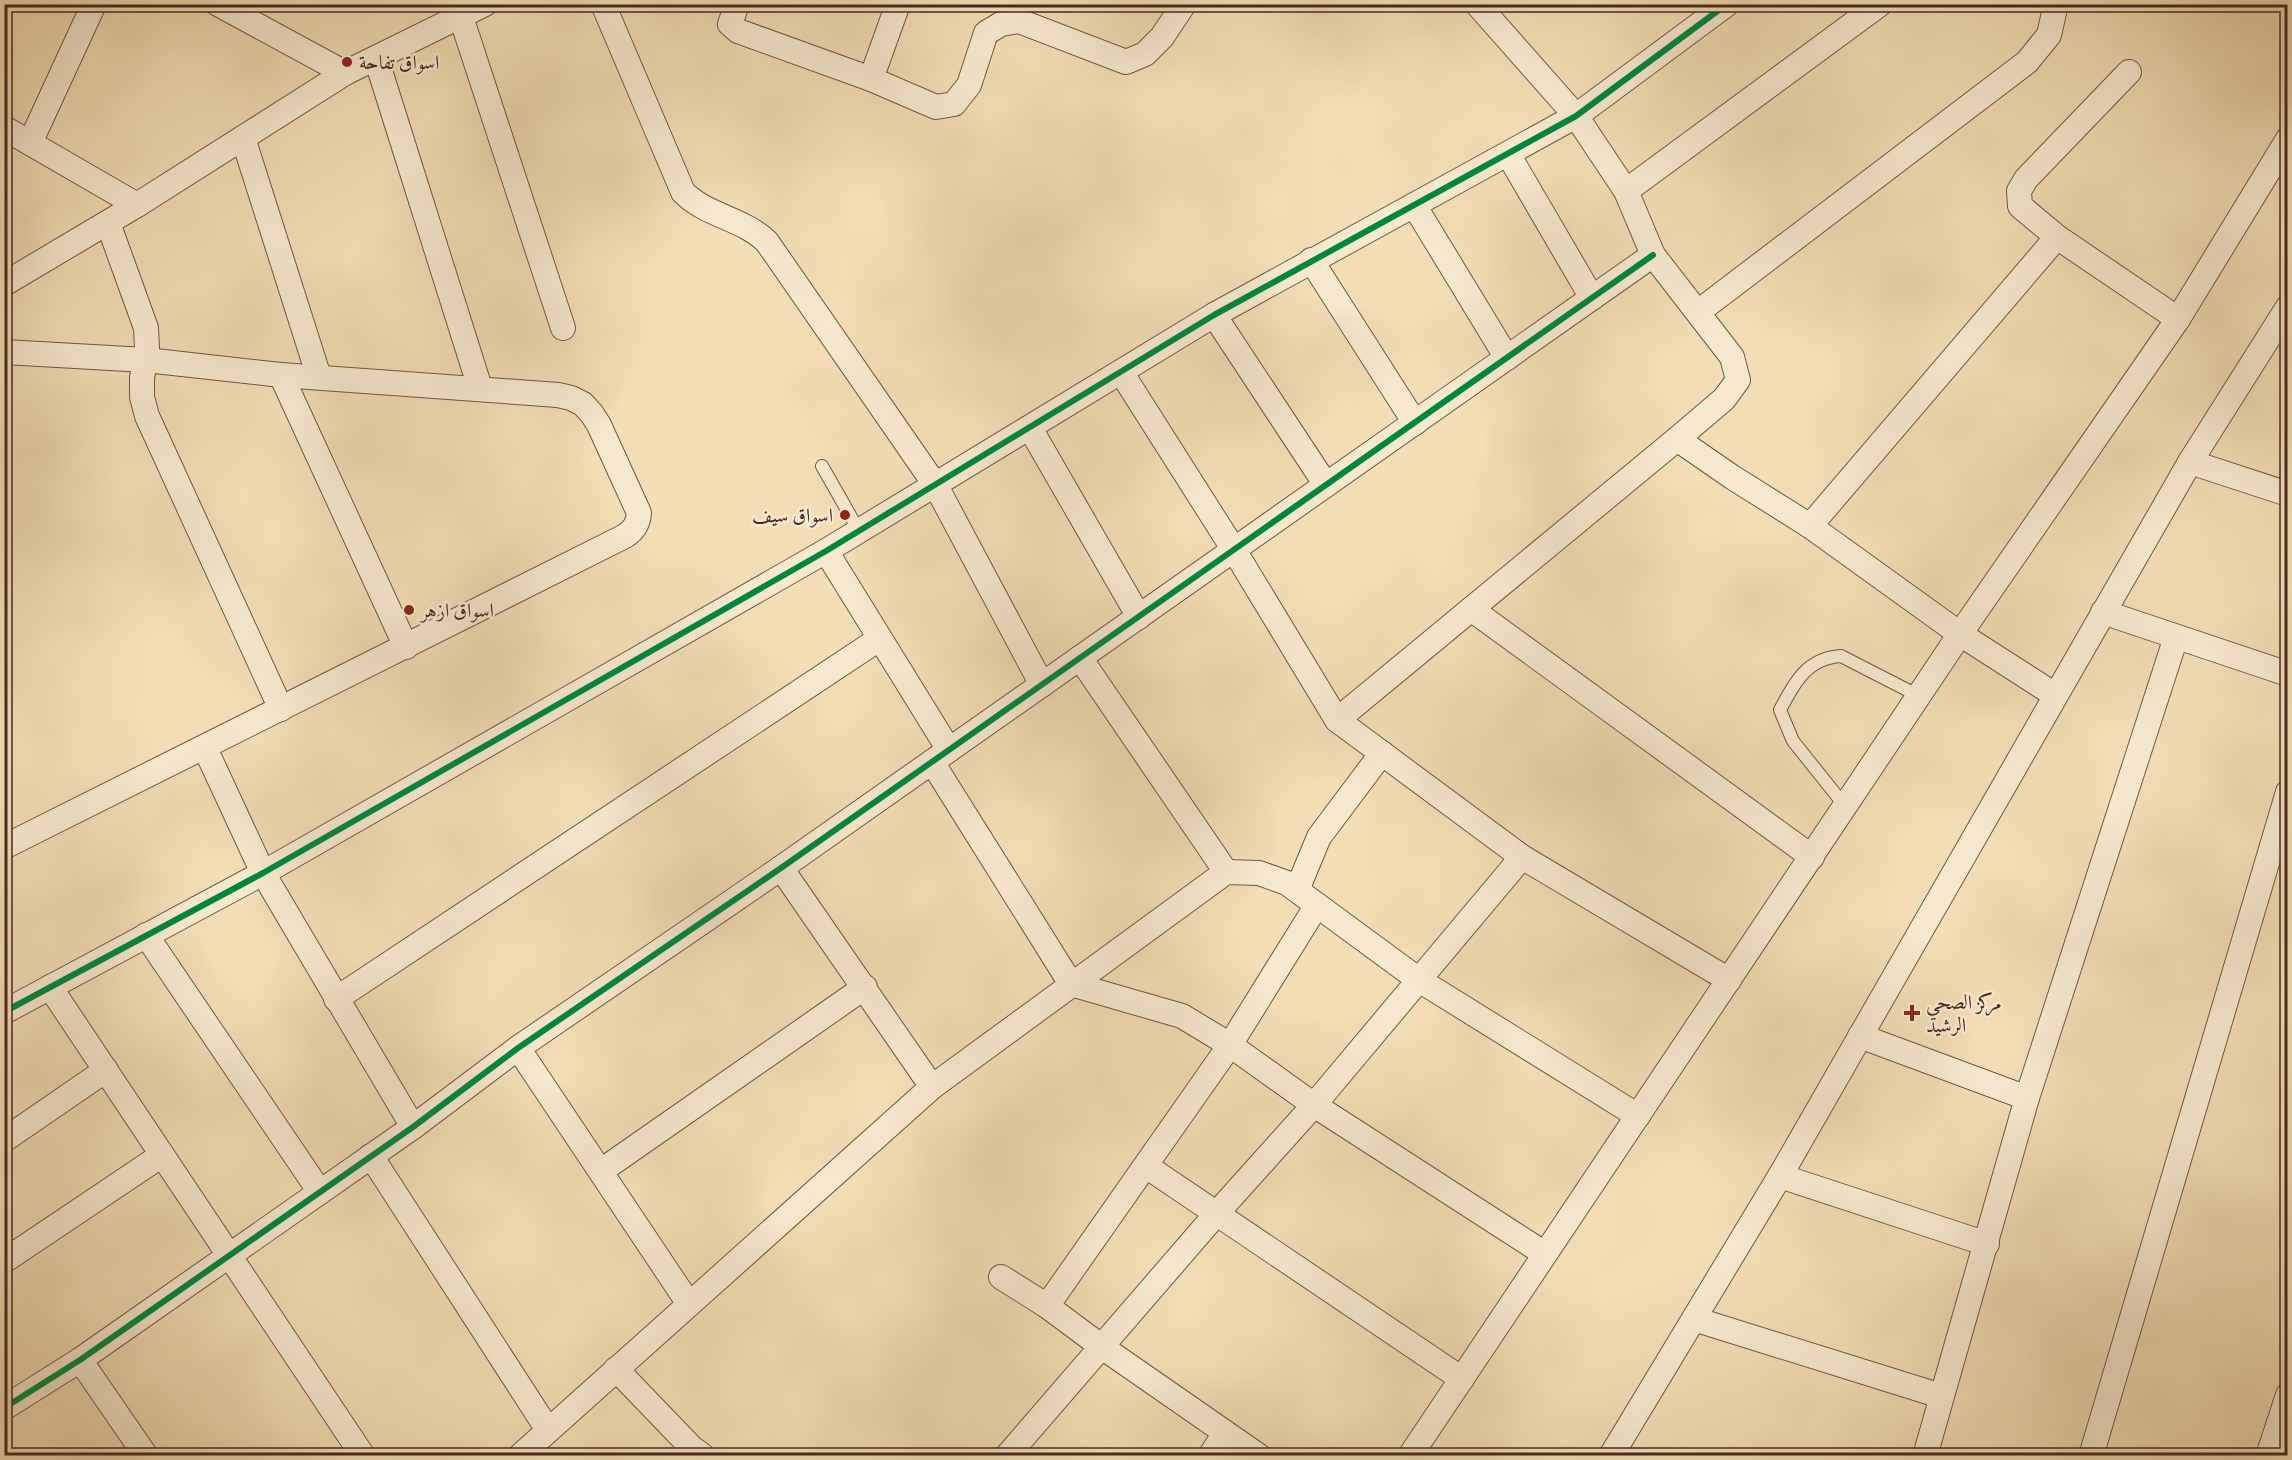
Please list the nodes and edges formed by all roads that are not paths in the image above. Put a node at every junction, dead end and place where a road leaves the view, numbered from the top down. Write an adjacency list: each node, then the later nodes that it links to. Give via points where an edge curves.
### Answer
1 (94, 4): 21 (street)
2 (218, 4): 15 (street)
3 (485, 4): 12 (street)
4 (603, 4): 50 (street, via 683,192 698,204 752,229 767,242)
5 (736, 4): 16 (street, via 730,24 738,31)
6 (898, 4): 16 (street)
7 (1184, 4): 16 (street, via 1162,37 1145,54 1126,62 1020,21 1000,24 986,33 969,85 954,104 936,107)
8 (1477, 4): 17 (street)
9 (1727, 4): 17 (street)
10 (1880, 4): 23 (street)
11 (2056, 4): 32 (street, via 2049,35 2027,62)
12 (461, 17): 13 (street); 36 (street)
13 (376, 58): 15 (street); 43 (street)
14 (2129, 72): 27 (street, via 2026,179 2019,191 2020,206)
15 (345, 73): 19 (street)
16 (871, 79)
17 (1576, 116): 22 (street); 23 (street)
18 (4, 128): 21 (street)
19 (243, 138): 24 (street); 42 (street)
20 (2288, 139): 35 (street)
21 (30, 143): 24 (street)
22 (1508, 154): 25 (street); 31 (street)
23 (1626, 191): 28 (street)
24 (137, 205): 26 (street)
25 (1414, 206): 29 (street); 38 (street)
26 (108, 223): 30 (street); 39 (street, via 146,328)
27 (2057, 237): 35 (street); 52 (street)
28 (1653, 255): 31 (street); 32 (street)
29 (1311, 260): 33 (street); 44 (street)
30 (4, 284)
31 (1592, 298): 38 (street)
32 (1698, 312): 46 (street, via 1732,357 1738,380 1724,399)
33 (1214, 315): 40 (street); 49 (street)
34 (2286, 315): 47 (street)
35 (2178, 319): 59 (street)
36 (563, 328)
37 (4, 352): 39 (street)
38 (1507, 358): 44 (street)
39 (146, 360): 41 (street); 68 (street, via 142,397 147,416)
40 (1121, 372): 45 (street); 54 (street)
41 (281, 375): 42 (street); 62 (street)
42 (319, 377): 43 (street)
43 (480, 388): 62 (street, via 558,395 582,404 599,425 636,504 638,523 625,536)
44 (1415, 423): 49 (street)
45 (1030, 428): 50 (street); 58 (street)
46 (1677, 439): 52 (street); 56 (street)
47 (2190, 462): 51 (street); 57 (street)
48 (822, 466): 53 (lane)
49 (1326, 485): 54 (street)
50 (936, 486): 53 (street); 65 (street)
51 (2288, 494)
52 (1810, 526): 59 (street)
53 (860, 531): 55 (street)
54 (1234, 550): 58 (street); 69 (street)
55 (826, 551): 61 (street); 80 (street)
56 (1472, 609): 69 (street); 77 (street)
57 (2103, 612): 60 (street); 66 (street)
58 (1139, 617): 63 (street)
59 (1960, 634): 66 (street); 67 (street)
60 (2176, 636): 64 (street); 96 (street)
61 (879, 639): 72 (street); 89 (street)
62 (406, 647): 68 (street)
63 (1080, 658): 65 (street); 79 (street)
64 (2288, 674)
65 (1042, 685): 72 (street)
66 (2055, 695): 91 (street)
67 (1919, 696): 74 (street); 74 (lane, via 1841,656 1826,657 1797,678 1780,710 1793,741)
68 (281, 709): 70 (street)
69 (1337, 720): 71 (street)
70 (205, 748): 75 (street); 80 (street)
71 (1382, 753): 76 (street); 81 (street, via 1319,837)
72 (940, 756): 78 (street); 86 (street)
73 (2288, 792): 135 (street)
74 (1845, 806): 77 (street)
75 (4, 847)
76 (1522, 857): 84 (street); 85 (street)
77 (1812, 857): 85 (street)
78 (781, 868): 88 (street); 93 (street)
79 (1226, 872): 81 (street, via 1259,873); 86 (street)
80 (263, 873): 83 (street); 89 (street)
81 (1297, 890): 82 (street)
82 (1317, 905): 84 (street); 92 (street)
83 (146, 935): 87 (street); 106 (street)
84 (1419, 980): 97 (street); 98 (street)
85 (1729, 980): 98 (street)
86 (1071, 984): 92 (street, via 1182,1016); 95 (street)
87 (50, 987): 90 (street); 94 (street)
88 (865, 987): 95 (street); 104 (street)
89 (336, 999): 99 (street)
90 (4, 1012)
91 (1860, 1036): 96 (street); 105 (street)
92 (1230, 1045): 97 (street); 103 (street)
93 (518, 1048): 99 (street); 104 (street)
94 (106, 1070): 100 (street); 101 (street)
95 (932, 1087): 113 (street)
96 (2027, 1098): 108 (street)
97 (1314, 1105): 107 (street); 109 (street)
98 (1638, 1116): 109 (street)
99 (413, 1127): 102 (street)
100 (4, 1140)
101 (162, 1155): 110 (street); 111 (street)
102 (371, 1156): 106 (street); 123 (street)
103 (1146, 1167): 107 (street); 114 (street)
104 (601, 1171): 113 (street)
105 (1780, 1176): 108 (street); 115 (street)
106 (320, 1192): 110 (street)
107 (1217, 1213): 116 (street); 119 (street)
108 (1987, 1244): 121 (street)
109 (1545, 1254): 119 (street)
110 (230, 1256): 117 (street); 126 (street)
111 (4, 1261)
112 (1001, 1277): 114 (street)
113 (689, 1304): 118 (street)
114 (1047, 1306): 116 (street)
115 (1694, 1319): 121 (street); 133 (street)
116 (1102, 1347): 124 (street); 129 (street)
117 (80, 1360): 122 (street); 125 (street)
118 (616, 1369): 123 (street); 128 (street)
119 (1462, 1379): 132 (street)
120 (2288, 1395): 136 (street)
121 (1941, 1396): 134 (street)
122 (4, 1408)
123 (548, 1430): 127 (street)
124 (1225, 1433): 130 (street); 131 (street)
125 (146, 1455)
126 (363, 1455)
127 (520, 1455)
128 (703, 1455)
129 (1007, 1455)
130 (1210, 1455)
131 (1259, 1455)
132 (1410, 1455)
133 (1611, 1455)
134 (1925, 1455)
135 (2091, 1455)
136 (2268, 1455)

